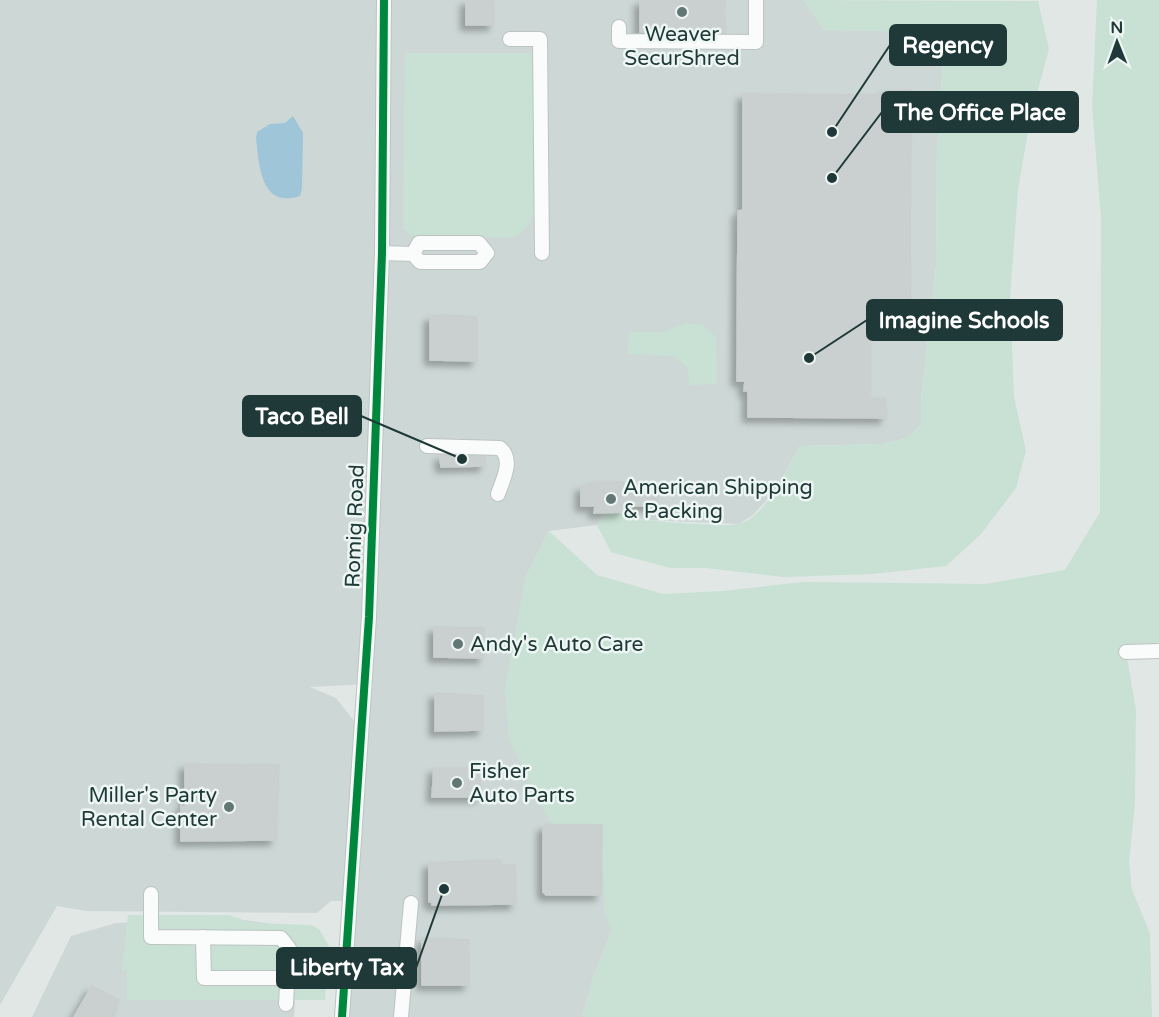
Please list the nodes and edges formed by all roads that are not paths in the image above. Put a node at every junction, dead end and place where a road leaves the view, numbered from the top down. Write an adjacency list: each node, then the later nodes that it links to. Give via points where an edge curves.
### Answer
1 (384, 0): 5 (street, Romig Road)
2 (756, 0): 3 (street, via 756,42 619,41)
3 (619, 27)
4 (510, 39): 6 (street, via 540,39)
5 (382, 253): 7 (street); 17 (street, Romig Road, via 367,684)
6 (542, 253)
7 (413, 254)
8 (427, 446): 9 (street, via 500,448 508,462)
9 (498, 494)
10 (1126, 651): 11 (street)
11 (1159, 651)
12 (151, 894): 14 (street, via 151,937)
13 (411, 903): 18 (street)
14 (203, 937): 15 (street, via 281,938 289,948); 15 (street, via 204,978)
15 (287, 978): 16 (street)
16 (286, 1004)
17 (342, 1017)
18 (401, 1017)

